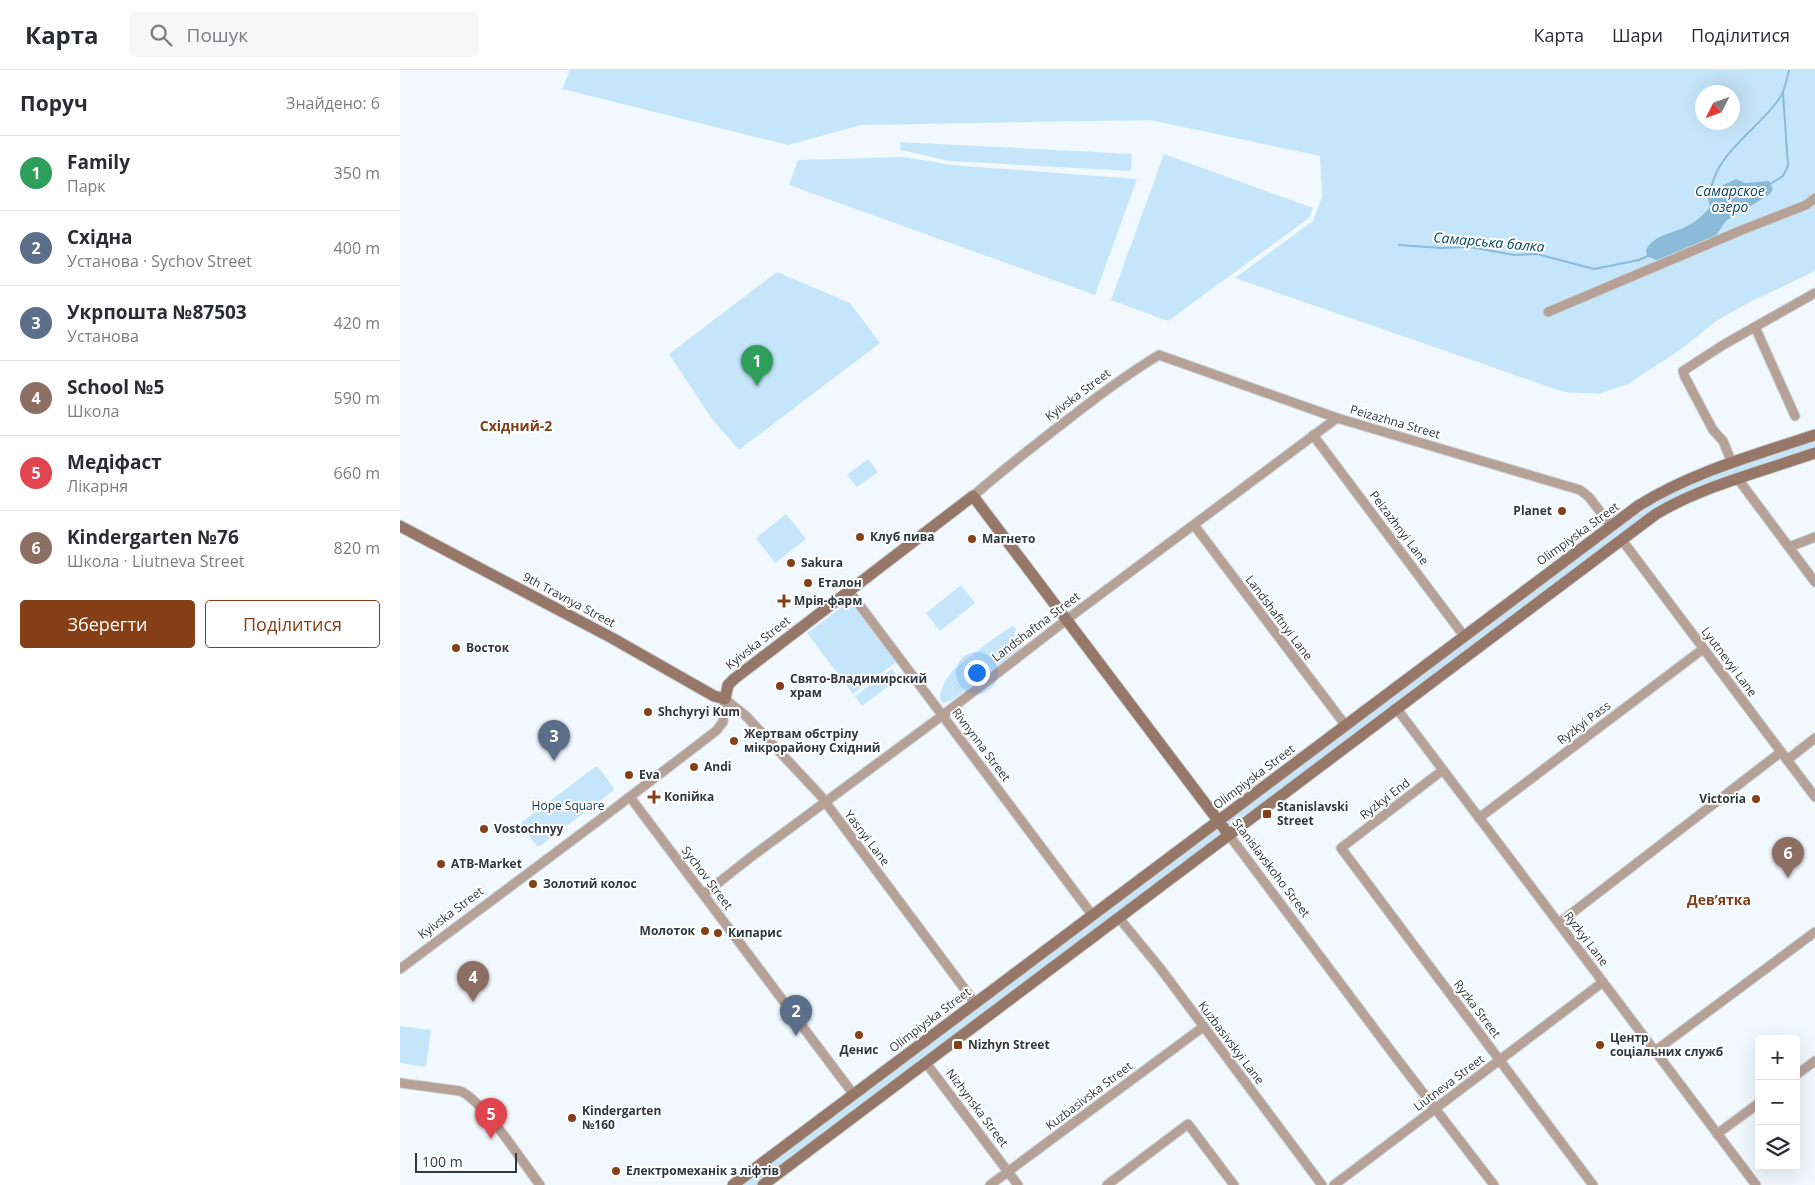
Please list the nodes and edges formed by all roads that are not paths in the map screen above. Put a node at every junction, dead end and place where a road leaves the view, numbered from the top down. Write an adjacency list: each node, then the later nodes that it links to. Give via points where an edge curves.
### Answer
1 (1815, 198): 3 (street, via 1801,207)
2 (1815, 293): 4 (street)
3 (1548, 312)
4 (1755, 327): 6 (street); 11 (street, via 1683,371)
5 (1159, 355): 7 (street, Peizazhna Street); 13 (street, Kyivska Street, via 1112,386)
6 (1795, 416)
7 (1337, 418): 8 (street, Landshaftna Street); 16 (street, Peizazhna Street, via 1580,490)
8 (1313, 435): 14 (street, Landshaftna Street); 23 (street, Peizazhnyi Lane)
9 (1815, 435): 11 (main road, Olimpiyska Street)
10 (1815, 453): 12 (main road)
11 (1732, 463): 12 (main road); 16 (main road, Olimpiyska Street, via 1671,487)
12 (1738, 479): 18 (main road, via 1667,508); 19 (street)
13 (973, 496): 21 (main road, Kyivska Street); 22 (main road, Stanislavskoho Street)
14 (1194, 525): 22 (street, Landshaftna Street); 28 (street, Landshaftnyi Lane)
15 (400, 526): 25 (main road, 9th Travnya Street, via 714,696)
16 (1611, 526): 18 (main road); 23 (main road, Olimpiyska Street)
17 (1815, 537): 19 (street)
18 (1622, 540): 24 (street, Lyutnevyi Lane); 26 (main road)
19 (1788, 546): 20 (street)
20 (1815, 582)
21 (849, 591): 25 (main road, Kyivska Street, via 734,679 728,685); 27 (street, Rivnynna Street)
22 (1067, 620): 27 (street, Landshaftna Street); 36 (main road, Stanislavskoho Street)
23 (1464, 636): 28 (main road, Olimpiyska Street)
24 (1704, 649): 30 (street, Lyutnevyi Lane); 35 (street, Ryzkyi Pass)
25 (725, 699): 32 (street, Kyivska Street, via 723,722 716,731); 34 (street, Yasnyi Lane, via 746,716)
26 (1397, 709): 31 (street, Ryzkyi Lane); 37 (main road)
27 (943, 715): 34 (street, Landshaftna Street); 40 (street, Rivnynna Street)
28 (1346, 726): 36 (main road, Olimpiyska Street)
29 (1815, 738): 30 (street)
30 (1784, 756): 33 (street, Lyutnevyi Lane); 42 (street)
31 (1443, 770): 35 (street, Ryzkyi Lane); 38 (street, Ryzkyi End)
32 (630, 797): 39 (street, Sychov Street); 44 (street, Kyivska Street)
33 (1815, 797)
34 (825, 802): 39 (street, Landshaftna Street); 46 (street, Yasnyi Lane)
35 (1479, 818): 42 (street, Ryzkyi Lane)
36 (1218, 821): 37 (main road, Stanislavskoho Street); 40 (main road, Olimpiyska Street)
37 (1229, 835): 41 (main road); 57 (street, Stanislavskoho Street)
38 (1341, 848): 50 (street, Ryzka Street)
39 (704, 894): 55 (street, Sychov Street)
40 (1093, 916): 46 (main road, Olimpiyska Street)
41 (1119, 918): 47 (street, Kuzbasivskyi Lane); 52 (main road)
42 (1559, 924): 45 (street, Ryzkyi Lane)
43 (1815, 932): 49 (street)
44 (400, 969)
45 (1603, 982): 49 (street, Ryzkyi Lane); 50 (street, Liutneva Street)
46 (975, 1004): 48 (main road, Olimpiyska Street)
47 (1203, 1027): 59 (street, Kuzbasivska Street); 67 (street, Kuzbasivskyi Lane)
48 (915, 1048): 52 (main road, Nizhynska Street); 55 (main road, Olimpiyska Street)
49 (1655, 1051): 58 (street, Ryzkyi Lane)
50 (1499, 1060): 57 (street, Liutneva Street); 70 (street, Ryzka Street)
51 (1815, 1061): 53 (street)
52 (926, 1063): 59 (street, Nizhynska Street); 62 (main road)
53 (1800, 1072)
54 (400, 1083): 60 (street, via 467,1094 484,1110)
55 (854, 1095): 61 (main road, Olimpiyska Street)
56 (1755, 1106): 58 (street)
57 (1436, 1108): 68 (street, Liutneva Street); 69 (street, Stanislavskoho Street)
58 (1717, 1134): 71 (street, Ryzkyi Lane)
59 (1008, 1171): 63 (street, Kuzbasivska Street); 64 (street, Nizhynska Street)
60 (540, 1185)
61 (733, 1185)
62 (763, 1185)
63 (990, 1185)
64 (1018, 1185)
65 (1107, 1185): 66 (street, via 1188,1124)
66 (1234, 1185)
67 (1322, 1185)
68 (1334, 1185)
69 (1494, 1185)
70 (1592, 1185)
71 (1756, 1185)

